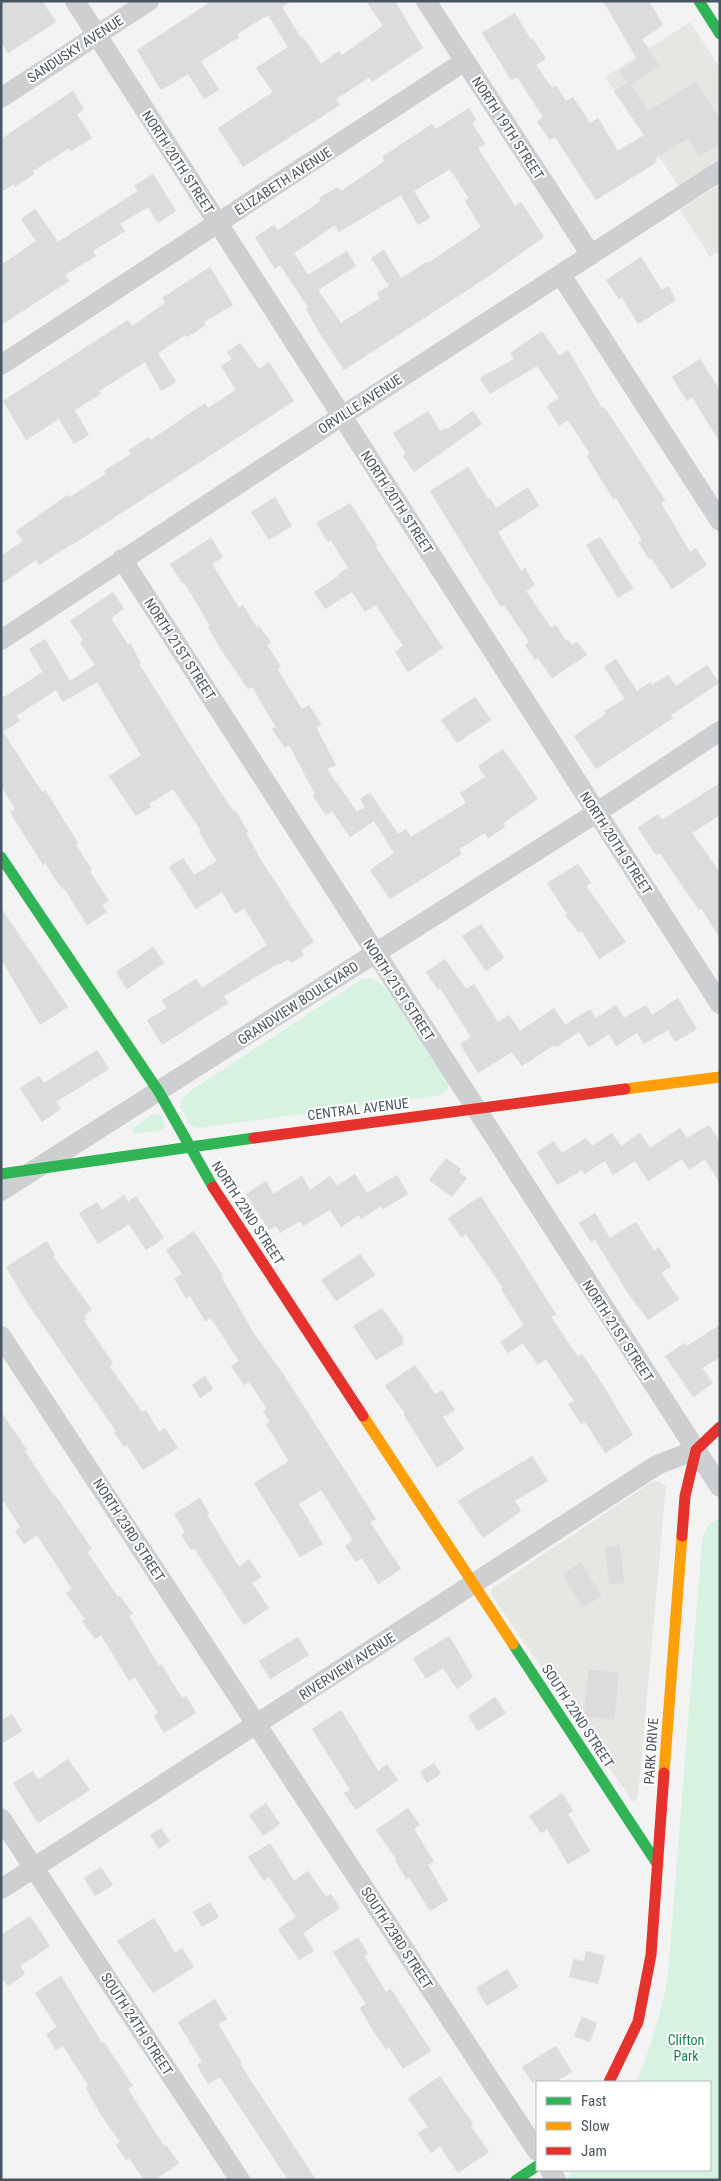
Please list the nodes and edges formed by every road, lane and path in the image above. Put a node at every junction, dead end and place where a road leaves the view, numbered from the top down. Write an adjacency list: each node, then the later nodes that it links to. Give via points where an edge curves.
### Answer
1 (75, 1): 6 (street, NORTH 20TH STREET)
2 (149, 1): 6 (street, SANDUSKY AVENUE)
3 (426, 1): 7 (street, NORTH 19TH STREET)
4 (699, 1): 5 (main road)
5 (720, 34)
6 (96, 36): 8 (street, SANDUSKY AVENUE); 10 (street, NORTH 20TH STREET)
7 (465, 61): 10 (street, ELIZABETH AVENUE); 11 (street, NORTH 19TH STREET)
8 (1, 98)
9 (720, 172): 11 (street, ORVILLE AVENUE)
10 (217, 224): 13 (street, ELIZABETH AVENUE); 14 (street, NORTH 20TH STREET)
11 (591, 255): 12 (street, ORVILLE AVENUE)
12 (561, 275): 14 (street, ORVILLE AVENUE); 15 (street)
13 (1, 366)
14 (342, 416): 16 (street, ORVILLE AVENUE); 19 (street, NORTH 20TH STREET)
15 (720, 521)
16 (122, 559): 17 (street, ORVILLE AVENUE); 21 (street, NORTH 21ST STREET)
17 (1, 640)
18 (720, 732): 19 (street, GRANDVIEW BOULEVARD)
19 (596, 813): 21 (street, GRANDVIEW BOULEVARD); 22 (street, NORTH 20TH STREET)
20 (1, 857): 24 (main road, NORTH 22ND STREET)
21 (375, 953): 24 (street, GRANDVIEW BOULEVARD); 25 (street, NORTH 21ST STREET)
22 (720, 1004)
23 (720, 1077): 25 (main road, CENTRAL AVENUE)
24 (159, 1092): 26 (main road, NORTH 22ND STREET); 27 (street, GRANDVIEW BOULEVARD)
25 (476, 1109): 26 (main road, CENTRAL AVENUE); 32 (street, NORTH 21ST STREET)
26 (189, 1146): 27 (main road, CENTRAL AVENUE); 34 (main road, NORTH 22ND STREET, via 215,1191)
27 (34, 1170): 28 (main road, CENTRAL AVENUE); 29 (street, GRANDVIEW BOULEVARD)
28 (1, 1174)
29 (1, 1192)
30 (1, 1336): 35 (street, NORTH 23RD STREET)
31 (720, 1427): 32 (main road)
32 (696, 1450): 33 (street, NORTH 21ST STREET); 34 (street, RIVERVIEW AVENUE, via 656,1465); 37 (main road, PARK DRIVE, via 685,1496)
33 (720, 1488)
34 (473, 1584): 35 (street, RIVERVIEW AVENUE); 37 (main road, SOUTH 22ND STREET)
35 (256, 1724): 38 (street, RIVERVIEW AVENUE); 41 (street, SOUTH 23RD STREET)
36 (1, 1818): 38 (street, SOUTH 24TH STREET)
37 (658, 1865): 40 (main road, PARK DRIVE, via 650,1955 638,2022)
38 (34, 1868): 39 (street, RIVERVIEW AVENUE); 43 (street, SOUTH 24TH STREET)
39 (1, 1889)
40 (610, 2081)
41 (536, 2149)
42 (536, 2167): 44 (main road)
43 (240, 2180)
44 (516, 2180)

